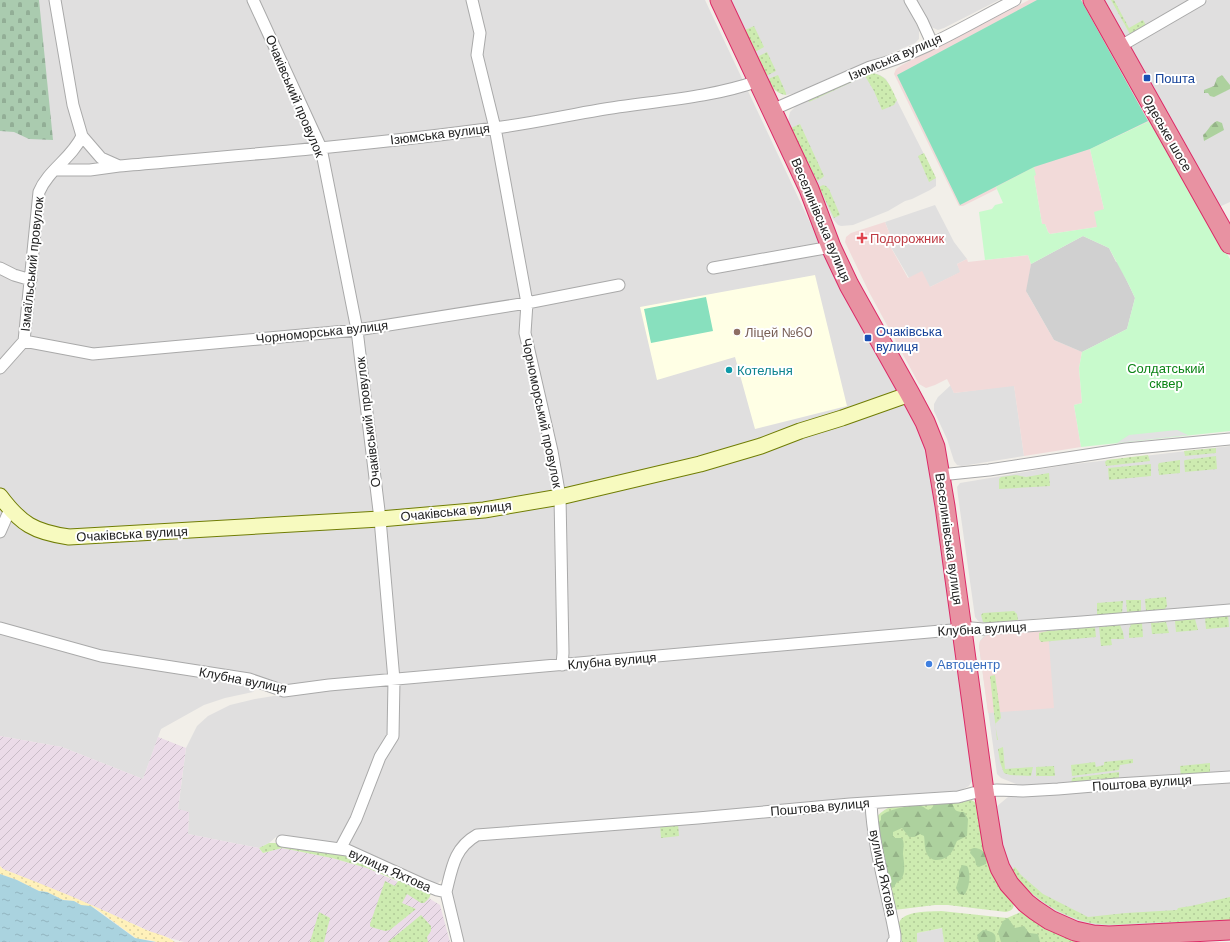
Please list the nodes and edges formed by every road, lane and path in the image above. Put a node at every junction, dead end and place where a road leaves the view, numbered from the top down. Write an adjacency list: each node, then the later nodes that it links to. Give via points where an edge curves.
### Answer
1 (55, 0): 14 (street, via 73,105)
2 (253, 0): 15 (street, Очаківський провулок)
3 (472, 0): 13 (street, Чорноморський провулок, via 480,34 477,54)
4 (720, 0): 11 (highway, Веселинівська вулиця)
5 (910, 0): 9 (street)
6 (1015, 0): 9 (street, Ізюмська вулиця)
7 (1093, 0): 10 (highway, Одеське шосе)
8 (1200, 0): 10 (street)
9 (932, 43): 12 (street, Ізюмська вулиця)
10 (1119, 47): 18 (highway, Одеське шосе)
11 (758, 81): 12 (highway, Веселинівська вулиця); 13 (street, Ізюмська вулиця, via 700,96)
12 (772, 110): 19 (highway, Веселинівська вулиця, via 809,189)
13 (495, 128): 15 (street, Ізюмська вулиця); 24 (street, Чорноморський провулок)
14 (82, 136): 16 (street, Ізюмська вулиця, via 101,158); 17 (street, Ізмаїльський провулок)
15 (321, 148): 16 (street, Ізюмська вулиця); 25 (street, Очаківський провулок)
16 (119, 166): 17 (street, Ізюмська вулиця, via 90,170)
17 (54, 170): 22 (street, Ізмаїльський провулок, via 42,184 39,192)
18 (1230, 244)
19 (831, 247): 21 (street); 28 (highway, Веселинівська вулиця)
20 (0, 268): 22 (street)
21 (713, 268)
22 (30, 280): 26 (street, Ізмаїльський провулок)
23 (619, 286): 24 (street, Чорноморська вулиця)
24 (527, 303): 25 (street, Чорноморська вулиця); 32 (street, Чорноморський провулок, via 525,333)
25 (357, 330): 26 (street, Чорноморська вулиця, via 94,354); 34 (street, Очаківський провулок)
26 (24, 341): 27 (street, Ізмаїльський провулок)
27 (0, 368)
28 (910, 394): 30 (highway, Веселинівська вулиця, via 931,437); 32 (street, Очаківська вулиця, via 762,446 700,464)
29 (1230, 439): 30 (street, via 1126,449)
30 (940, 475): 37 (highway, Веселинівська вулиця)
31 (0, 496): 33 (street, Очаківська вулиця)
32 (560, 497): 34 (street, Очаківська вулиця, via 484,510); 39 (street, Чорноморський провулок)
33 (10, 510): 34 (street, Очаківська вулиця, via 33,528 69,537); 35 (street)
34 (380, 519): 40 (street, Очаківський провулок)
35 (0, 532)
36 (1230, 610): 37 (street, Клубна вулиця, via 983,629)
37 (961, 627): 39 (street, Клубна вулиця, via 952,630); 42 (highway, Веселинівська вулиця)
38 (0, 628): 40 (street, Клубна вулиця, via 101,656 249,679 284,690)
39 (562, 665): 40 (street, Клубна вулиця)
40 (394, 680): 45 (street, Очаківський провулок, via 394,736 380,757 356,819)
41 (1230, 777): 42 (street, Поштова вулиця, via 1058,790)
42 (984, 791): 43 (street, Поштова вулиця, via 958,797); 47 (highway, Веселинівська вулиця, via 993,847 1003,876 1026,903 1050,920 1075,931 1109,936)
43 (871, 803): 46 (street, Поштова вулиця, via 477,835 467,840 460,849); 49 (street, вулиця Яхтова, via 881,871 896,934)
44 (282, 840): 45 (street, вулиця Яхтова)
45 (340, 849): 46 (street, вулиця Яхтова, via 348,850 422,884)
46 (446, 892): 48 (street, вулиця Яхтова)
47 (1230, 930)
48 (458, 942)
49 (893, 942)

